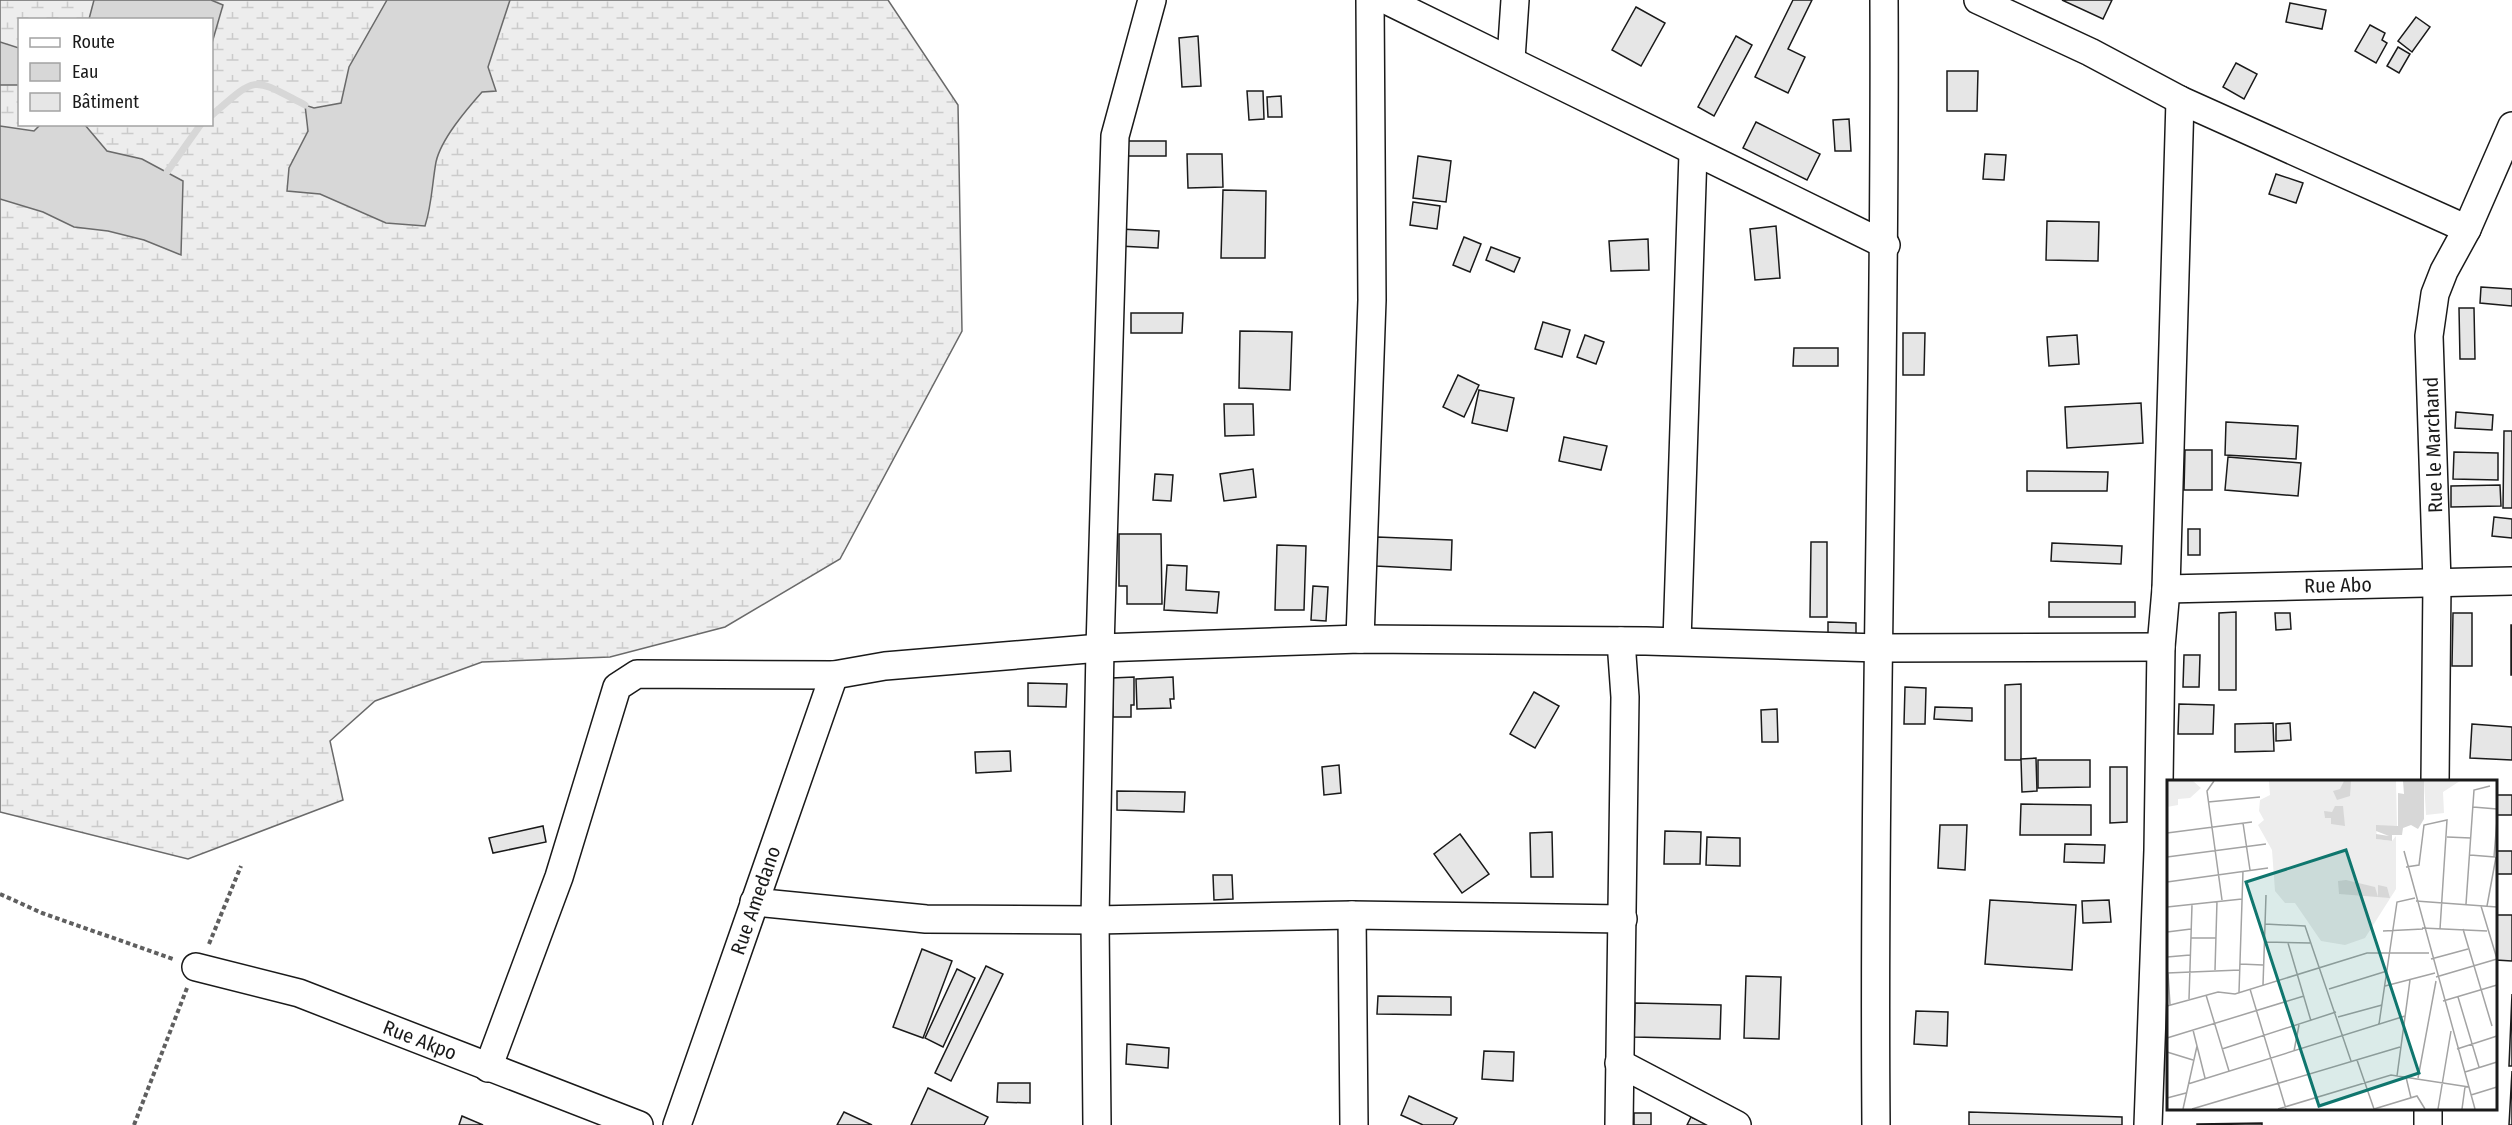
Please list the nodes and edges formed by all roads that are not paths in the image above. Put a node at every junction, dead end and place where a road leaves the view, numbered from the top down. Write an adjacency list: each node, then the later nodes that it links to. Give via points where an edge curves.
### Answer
1 (1152, 0): 20 (street, via 1115,136)
2 (1370, 0): 16 (street, via 1372,300)
3 (1386, 0): 7 (street)
4 (1515, 0): 7 (street)
5 (1884, 0): 12 (street)
6 (1978, 0): 8 (street, via 2090,52)
7 (1511, 60): 10 (street)
8 (2180, 100): 11 (street); 15 (street)
9 (2510, 136): 11 (street, Rue le Marchand)
10 (1693, 153): 12 (street); 18 (street)
11 (2467, 229): 14 (street, Rue le Marchand, via 2435,294 2429,336)
12 (1886, 245): 21 (street)
13 (2512, 581): 14 (street, Rue Abo)
14 (2437, 582): 15 (street, Rue Abo); 23 (street, Rue le Marchand)
15 (2166, 589): 19 (street)
16 (1359, 639): 17 (street); 20 (street)
17 (1621, 640): 18 (street); 26 (street, via 1625,697)
18 (1677, 641): 21 (street)
19 (2161, 647): 21 (street); 38 (street)
20 (1100, 648): 22 (street, via 885,666); 27 (street)
21 (1879, 648): 37 (street)
22 (834, 675): 24 (street, Rue Amedano); 30 (street, via 636,674 617,687 559,878)
23 (2435, 780)
24 (754, 902): 27 (street, via 926,919); 32 (street, Rue Amedano)
25 (1352, 915): 26 (street); 27 (street); 34 (street)
26 (1623, 919): 29 (street)
27 (1095, 920): 33 (street)
28 (196, 967): 30 (street, Rue Akpo, via 299,993)
29 (1619, 1063): 35 (street); 36 (street)
30 (488, 1068): 31 (street, Rue Akpo)
31 (639, 1125)
32 (677, 1125)
33 (1096, 1125)
34 (1354, 1125)
35 (1619, 1125)
36 (1737, 1125)
37 (1876, 1125)
38 (2148, 1125)

